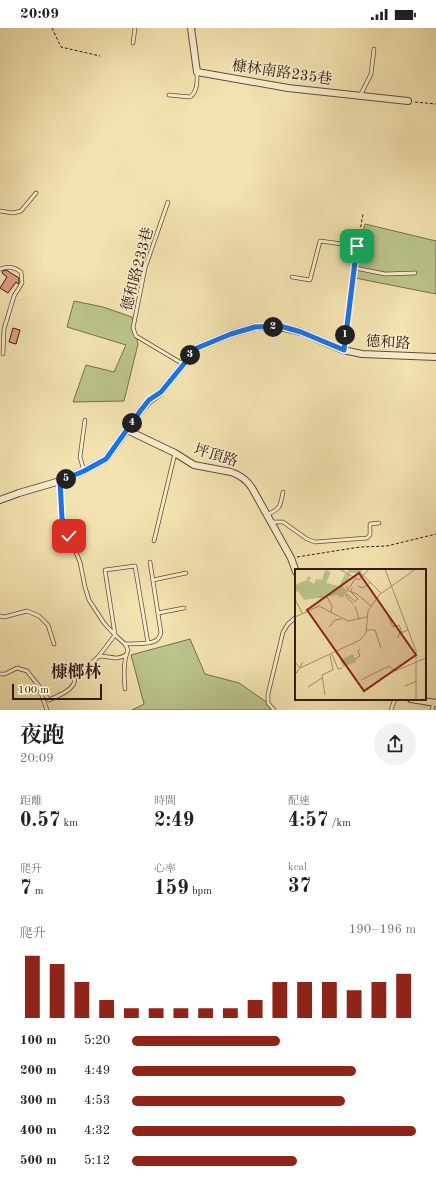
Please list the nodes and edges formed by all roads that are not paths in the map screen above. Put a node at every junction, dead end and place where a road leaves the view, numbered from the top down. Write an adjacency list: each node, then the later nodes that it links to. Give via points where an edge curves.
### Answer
1 (135, 28): 3 (lane)
2 (191, 28): 5 (street)
3 (133, 43)
4 (374, 49): 7 (lane, via 371,74)
5 (197, 72): 6 (lane, via 196,90 193,95); 7 (street, 槺林南路235巷, via 288,88)
6 (169, 95)
7 (360, 96): 8 (street, 槺林南路235巷)
8 (408, 101)
9 (36, 193): 11 (lane, via 21,211 13,213)
10 (168, 202): 19 (lane, 德和路233巷, via 145,268 133,328 136,336)
11 (0, 210)
12 (357, 246): 16 (lane, via 320,241 310,280)
13 (355, 268): 15 (lane, via 385,274)
14 (0, 269): 17 (lane, via 10,267 22,272 22,283 14,296 4,329)
15 (415, 273)
16 (292, 278)
17 (3, 354)
18 (436, 357): 19 (street, 德和路, via 362,354 344,350 280,326 255,327 231,334 197,348)
19 (183, 364): 21 (street, 德和路, via 161,392 149,400)
20 (85, 420): 23 (lane, via 80,457)
21 (127, 430): 22 (street, 坪頂路); 23 (street, 德和路, via 106,459)
22 (175, 453): 27 (street, 坪頂路, via 194,465 241,476 252,488); 30 (lane)
23 (84, 471): 24 (street, 德和路)
24 (60, 481): 26 (street, 德和路); 39 (lane, via 62,518 80,562 89,600)
25 (283, 492): 27 (lane, via 280,506)
26 (0, 500)
27 (267, 515): 28 (street, 坪頂路)
28 (271, 522): 29 (lane, via 283,522 307,540 315,542 367,538 370,535 370,524); 32 (street, 坪頂路)
29 (379, 523)
30 (154, 541)
31 (150, 562): 34 (lane)
32 (295, 569)
33 (186, 573): 34 (lane)
34 (153, 580): 36 (lane)
35 (184, 608): 36 (lane)
36 (158, 612): 40 (lane, via 161,633 159,638)
37 (0, 616): 41 (lane, via 27,611 39,616 48,625)
38 (295, 618): 52 (lane, via 283,632 268,694 268,703)
39 (115, 635): 40 (lane, via 104,570 135,566); 42 (lane); 44 (lane)
40 (148, 643): 42 (lane)
41 (54, 644)
42 (125, 644): 43 (lane, via 128,650)
43 (126, 655): 44 (lane, via 116,659); 47 (lane)
44 (99, 656): 46 (lane, via 84,668 76,670 75,681 71,687 49,700)
45 (0, 674): 46 (lane, via 17,668 22,669 28,671)
46 (38, 685): 51 (lane)
47 (125, 689)
48 (395, 700): 53 (lane)
49 (417, 700): 50 (street)
50 (435, 703): 54 (lane)
51 (46, 710)
52 (274, 710)
53 (391, 710)
54 (432, 710)

